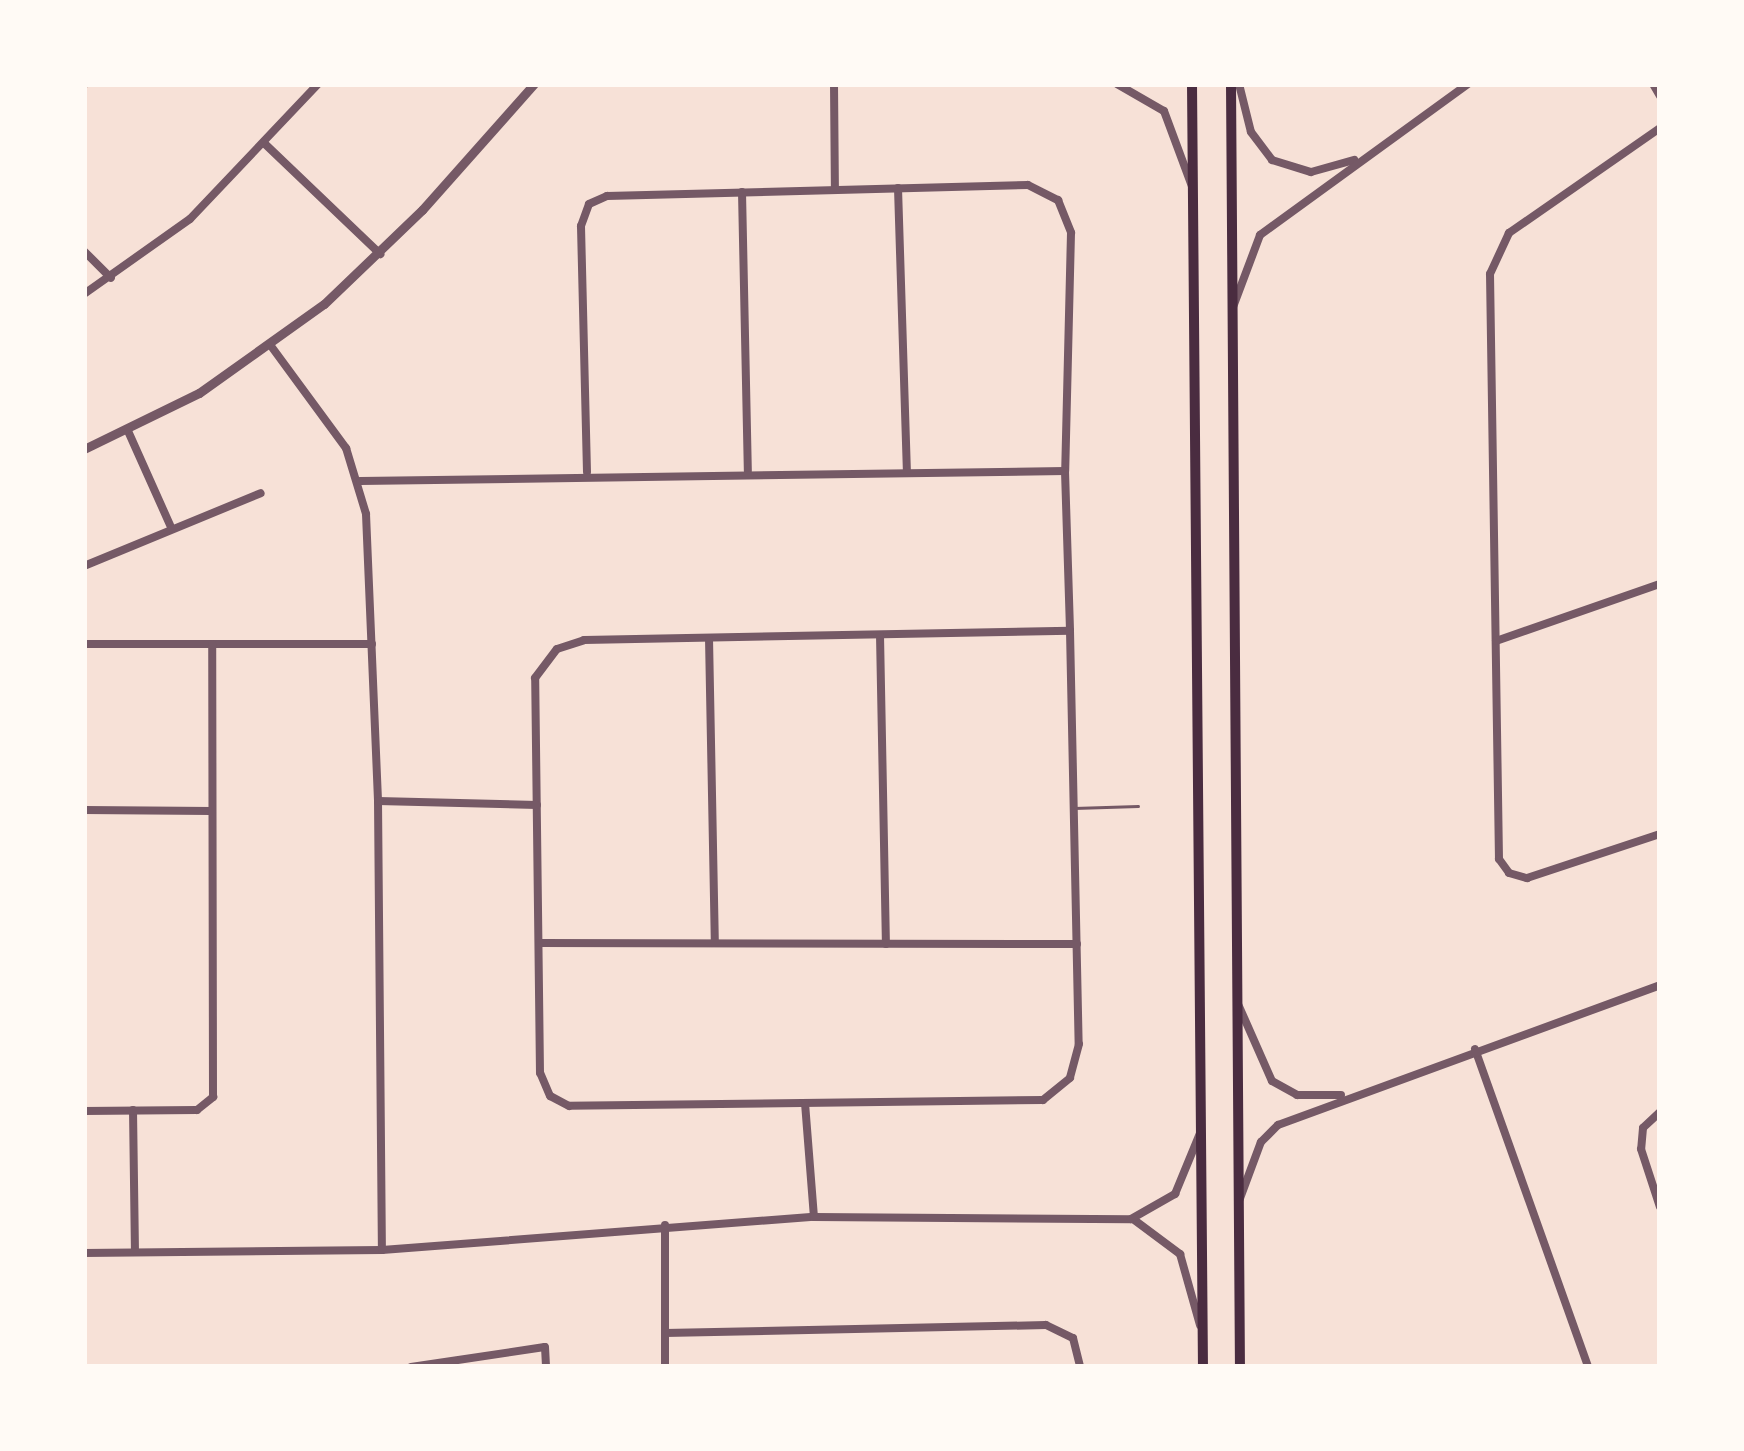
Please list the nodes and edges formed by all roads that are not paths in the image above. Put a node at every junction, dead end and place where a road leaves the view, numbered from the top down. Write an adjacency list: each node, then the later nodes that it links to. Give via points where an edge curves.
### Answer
1 (318, 84): 11 (street)
2 (534, 84): 18 (street)
3 (835, 84): 15 (street)
4 (1117, 84): 14 (street, via 1164,111)
5 (1192, 84): 14 (main road)
6 (1235, 84): 12 (street, via 1250,132 1282,166 1311,172); 21 (main road)
7 (1653, 84): 9 (street)
8 (1464, 85): 12 (street)
9 (1660, 96)
10 (1660, 128): 37 (street, via 1509,233 1491,263)
11 (264, 143): 18 (street); 19 (street, via 190,219)
12 (1361, 157): 21 (street, via 1260,235)
13 (898, 188): 15 (street); 25 (street); 26 (street, via 1028,185 1058,200 1071,232)
14 (1192, 189): 60 (main road)
15 (835, 190): 16 (street)
16 (742, 192): 27 (street); 28 (street, via 607,196 589,204 580,226)
17 (84, 251): 19 (street)
18 (380, 254): 22 (street)
19 (111, 278): 20 (street)
20 (84, 294)
21 (1232, 308): 53 (main road)
22 (271, 346): 23 (street); 29 (street, via 337,432)
23 (128, 431): 24 (street); 31 (street)
24 (84, 448)
25 (907, 470): 26 (street); 27 (street)
26 (1065, 470): 34 (street)
27 (748, 471): 28 (street)
28 (587, 472): 29 (street)
29 (360, 481): 40 (street)
30 (261, 493): 31 (street)
31 (171, 527): 32 (street)
32 (84, 566)
33 (1660, 584): 37 (street)
34 (1070, 631): 35 (street); 44 (street)
35 (880, 634): 36 (street); 50 (street)
36 (709, 638): 42 (street, via 584,640 557,649 535,678); 49 (street)
37 (1496, 641): 47 (street, via 1503,867 1527,878)
38 (84, 644): 39 (street)
39 (212, 644): 40 (street); 46 (street)
40 (372, 644): 41 (street)
41 (378, 801): 42 (street); 66 (street)
42 (537, 805): 48 (street)
43 (1138, 806): 44 (lane)
44 (1074, 808): 51 (street)
45 (84, 810): 46 (street)
46 (212, 811): 58 (street, via 213,1097 197,1110)
47 (1660, 834)
48 (539, 943): 49 (street); 56 (street, via 540,1072 550,1096 569,1106)
49 (715, 943): 50 (street)
50 (886, 944): 51 (street)
51 (1077, 944): 56 (street, via 1078,1044 1070,1078 1043,1100)
52 (1660, 985): 54 (street)
53 (1237, 1004): 55 (street, via 1272,1081 1310,1098); 61 (main road)
54 (1474, 1049): 55 (street); 77 (street)
55 (1349, 1095): 61 (street, via 1269,1132)
56 (805, 1103): 63 (street)
57 (84, 1111): 58 (street)
58 (133, 1111): 67 (street)
59 (1660, 1112): 62 (street, via 1643,1128 1641,1149)
60 (1201, 1131): 64 (street, via 1174,1194); 69 (main road)
61 (1239, 1201): 76 (main road)
62 (1660, 1207)
63 (814, 1217): 64 (street); 65 (street)
64 (1131, 1219): 69 (street, via 1180,1254)
65 (665, 1225): 66 (street); 70 (street)
66 (382, 1250): 67 (street)
67 (135, 1252): 68 (street)
68 (84, 1253)
69 (1203, 1329): 75 (main road)
70 (665, 1333): 73 (street); 74 (street, via 1046,1325 1073,1338)
71 (411, 1367): 72 (street, via 545,1347)
72 (546, 1367)
73 (664, 1367)
74 (1081, 1367)
75 (1203, 1367)
76 (1240, 1367)
77 (1588, 1367)

